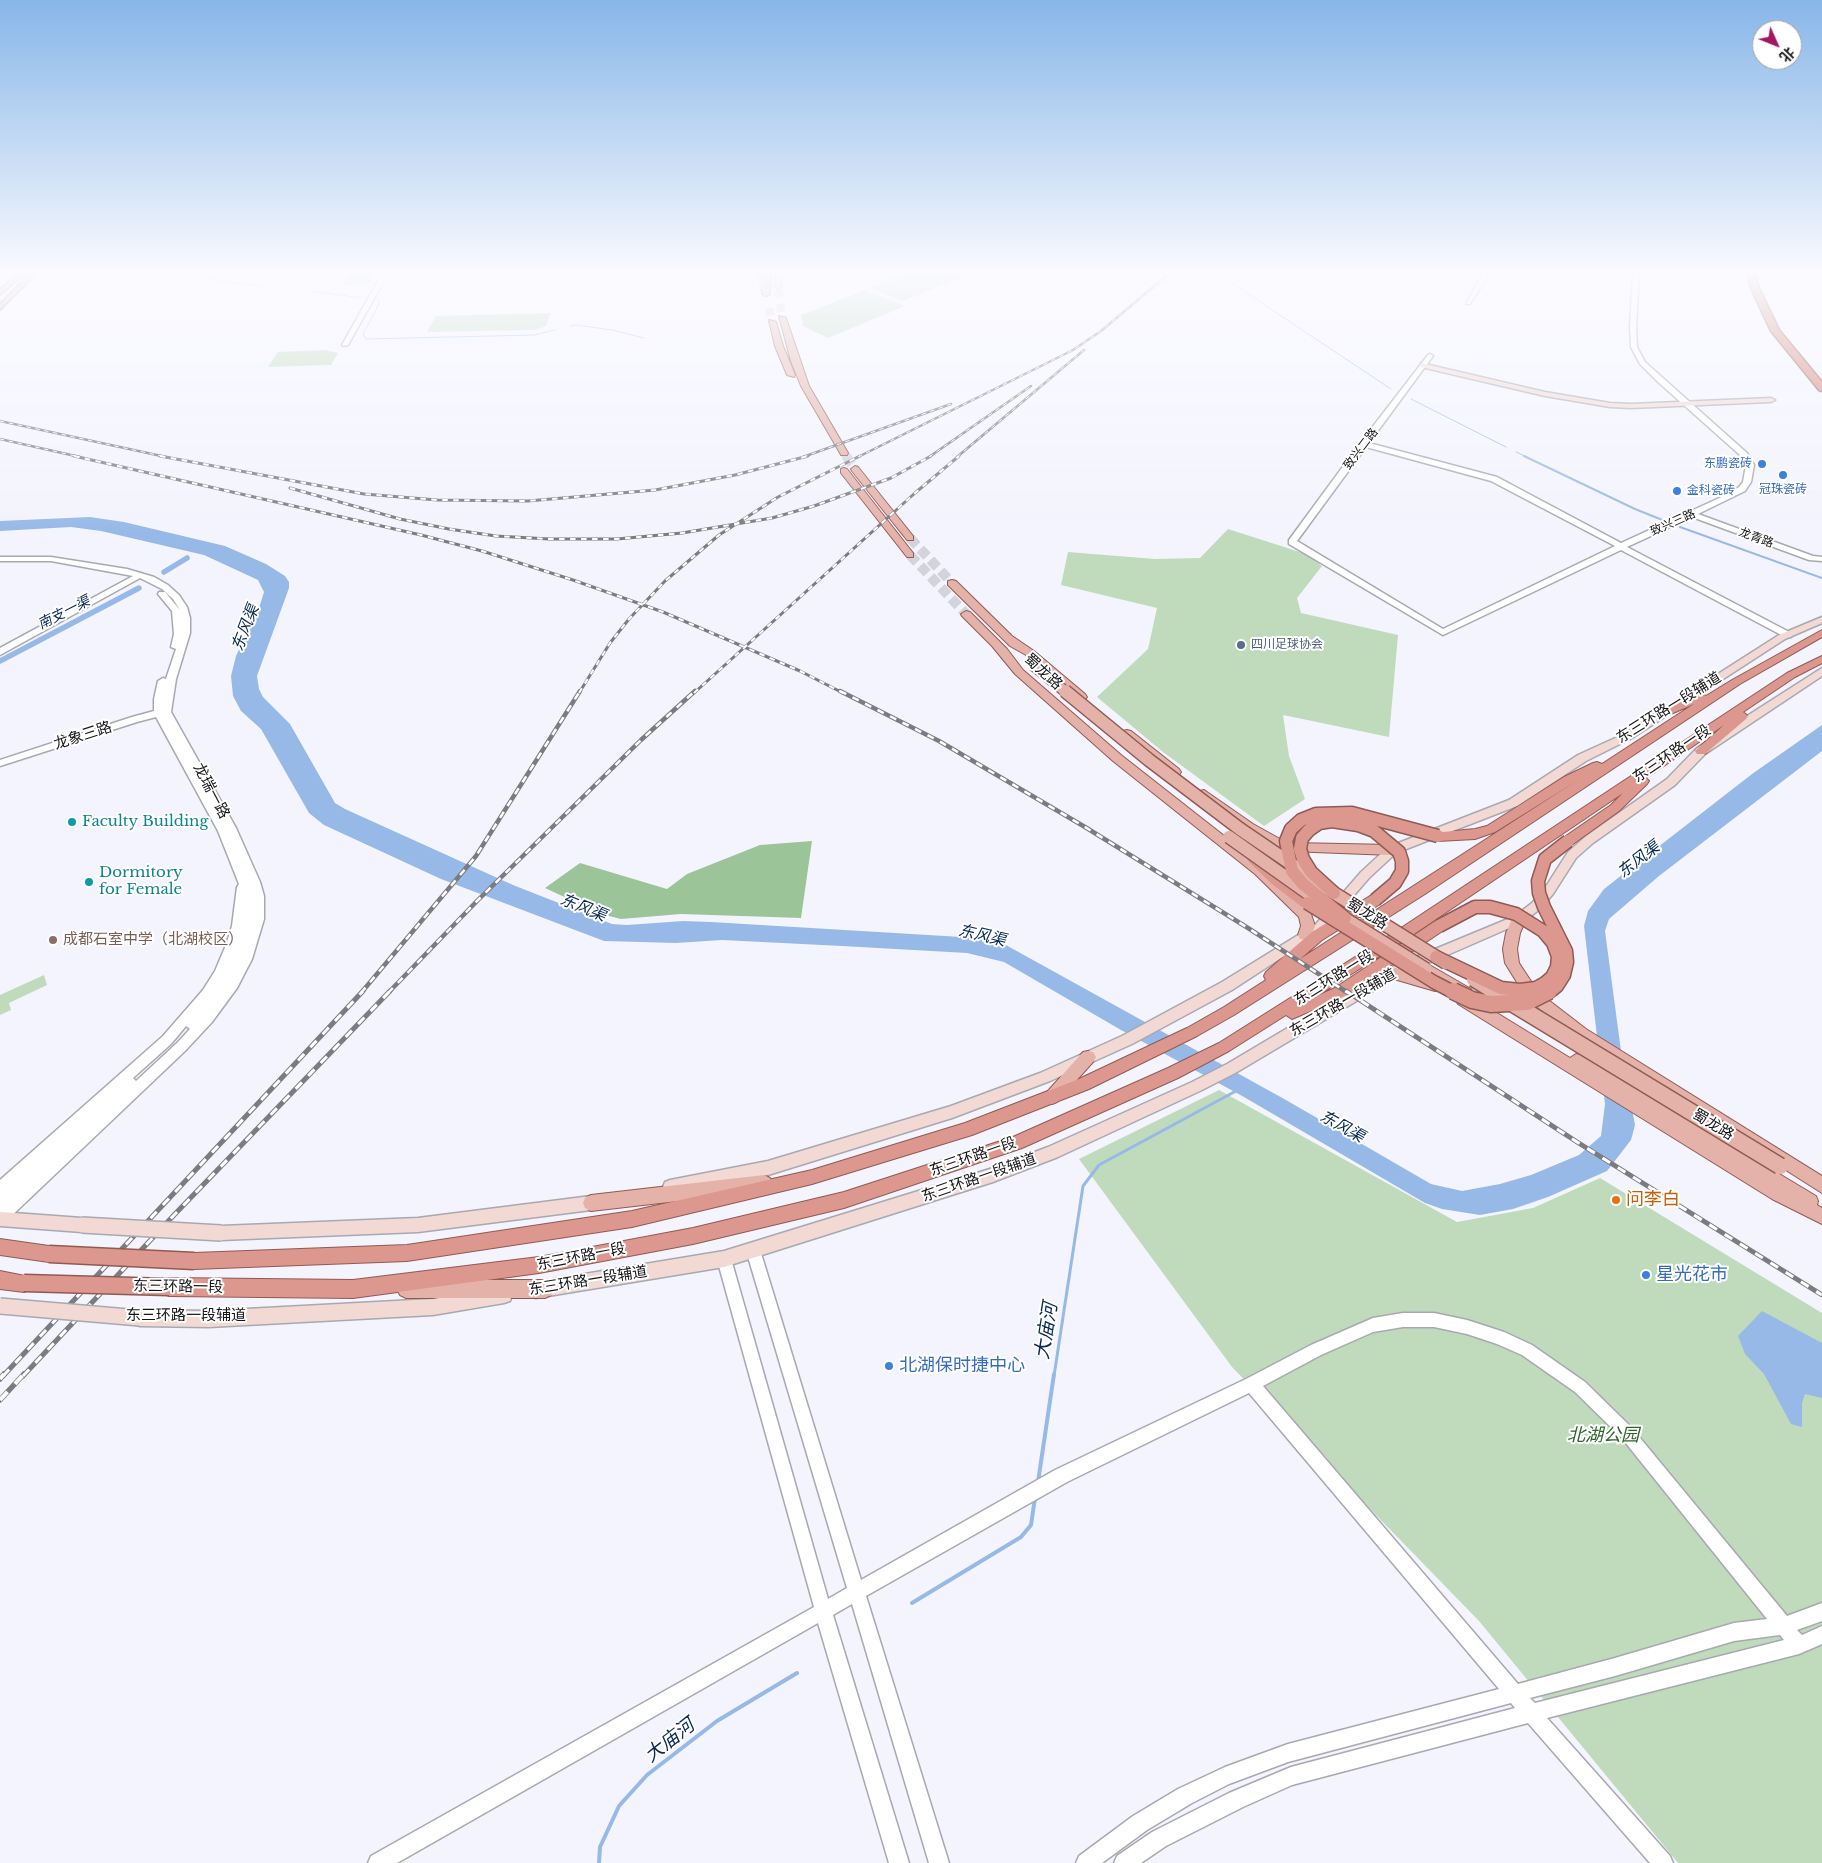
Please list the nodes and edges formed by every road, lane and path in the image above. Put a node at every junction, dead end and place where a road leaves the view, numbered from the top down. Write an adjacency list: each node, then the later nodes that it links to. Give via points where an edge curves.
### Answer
1 (785, 359): 11 (main road)
2 (794, 359): 14 (main road, via 805,386)
3 (1428, 359): 7 (street, 致兴二路)
4 (1640, 359): 12 (street, 致兴三路)
5 (1799, 359): 9 (highway)
6 (1808, 359): 8 (highway)
7 (1424, 366): 12 (main road, via 1585,402 1631,406); 13 (street, 致兴二路)
8 (1822, 375)
9 (1822, 388)
10 (1770, 400): 12 (main road)
11 (804, 402)
12 (1685, 404): 17 (street, 致兴三路, via 1744,455 1750,466 1742,490)
13 (1364, 444): 19 (street, via 1494,479); 28 (street, 致兴二路, via 1292,542)
14 (844, 453)
15 (855, 469): 18 (main road)
16 (844, 471): 20 (main road)
17 (1691, 514): 19 (street, 致兴三路); 22 (street, 龙青路)
18 (910, 538)
19 (1622, 546): 28 (street, 致兴三路); 29 (street)
20 (910, 555)
21 (0, 559): 24 (street, via 51,559 107,567)
22 (1822, 559)
23 (0, 563): 24 (street, via 45,563)
24 (137, 577): 33 (street); 39 (street, via 168,600 178,620 175,650 159,699)
25 (952, 583): 31 (main road, 蜀龙路)
26 (966, 614): 32 (main road, 蜀龙路)
27 (1822, 620): 29 (main road, 东三环路一段辅道)
28 (1443, 632)
29 (1788, 635): 40 (main road, 东三环路一段辅道)
30 (1818, 635): 38 (highway, 东三环路一段)
31 (1008, 638): 35 (main road, 蜀龙路); 46 (main road, via 1207,797 1275,842 1293,848)
32 (996, 644): 35 (main road, 蜀龙路); 51 (main road, via 1019,672 1117,758 1260,871 1305,915 1308,926)
33 (0, 652)
34 (1822, 658): 37 (highway, 东三环路一段)
35 (1028, 666): 45 (main road, 蜀龙路, via 1143,768); 48 (main road, 蜀龙路, bridge, via 1194,796)
36 (1822, 671): 42 (main road, 东三环路一段辅道)
37 (1791, 675): 42 (highway); 43 (highway, 东三环路一段)
38 (1736, 682): 40 (highway); 41 (highway, 东三环路一段)
39 (163, 712): 44 (street, 龙象三路); 47 (street, 龙瑞一路)
40 (1659, 715): 46 (main road, 东三环路一段辅道, via 1628,736 1582,758 1513,803)
41 (1649, 740): 50 (highway, bridge, via 1568,780 1491,829 1476,834 1438,836 1352,813 1316,814 1302,820 1291,829 1286,841 1286,854 1292,871); 54 (highway, 东三环路一段)
42 (1701, 751): 49 (main road, 东三环路一段辅道, via 1671,782 1577,850 1549,891)
43 (1674, 753): 45 (highway, bridge, via 1615,808 1545,859 1538,881 1539,894 1566,951 1567,962 1564,976 1557,986 1535,999 1490,1004 1472,1000 1434,982 1307,903 1277,881); 55 (highway, 东三环路一段, via 1406,932)
44 (0, 763)
45 (1229, 837): 50 (main road, 蜀龙路, bridge)
46 (1392, 850): 51 (main road, 东三环路一段辅道, via 1320,927)
47 (247, 874): 61 (street, via 238,926 227,959 207,993 167,1040); 64 (street, via 249,920 236,960 198,1019); 67 (street, via 259,896 258,919 252,944 233,986 181,1047)
48 (1334, 893): 52 (main road, 蜀龙路, bridge); 54 (highway, bridge, via 1302,860 1302,838 1319,823 1332,821 1358,825 1374,832 1399,852 1402,871 1395,883 1375,900 1317,936)
49 (1519, 919): 53 (main road, 东三环路一段辅道); 60 (main road, via 1510,948 1512,963 1540,1002 1584,1035)
50 (1355, 926): 58 (main road, 蜀龙路, bridge)
51 (1305, 936): 56 (main road, 东三环路一段辅道, via 1227,986 1157,1025)
52 (1436, 958): 55 (highway, bridge, via 1501,988 1520,990 1536,988 1552,977 1558,956 1554,943 1544,931 1516,914 1490,907 1474,907 1340,992); 58 (main road, 蜀龙路, bridge)
53 (1392, 973): 66 (main road, via 1434,985 1460,998 1778,1194); 69 (main road, 东三环路一段辅道, via 1232,1068 1053,1152 993,1175)
54 (1229, 1011): 57 (highway, 东三环路一段, via 1192,1032)
55 (1250, 1031): 73 (highway, 东三环路一段, via 1173,1074 1016,1143 844,1200 693,1236 539,1265)
56 (1088, 1057): 57 (main road); 63 (main road, 东三环路一段辅道, via 952,1112 768,1168)
57 (1052, 1097): 59 (highway, 东三环路一段, via 966,1130)
58 (1777, 1173): 62 (main road, 蜀龙路); 65 (main road, 蜀龙路)
59 (812, 1177): 63 (main road); 68 (highway, 东三环路一段, bridge, via 632,1219 407,1253 194,1261 49,1254)
60 (1822, 1185)
61 (0, 1189)
62 (1822, 1191)
63 (591, 1203): 67 (main road, 东三环路一段辅道, bridge, via 418,1225 220,1232)
64 (0, 1204)
65 (1822, 1208)
66 (1822, 1216)
67 (0, 1218)
68 (0, 1247)
69 (753, 1250): 70 (main road, 东三环路一段辅道); 76 (street)
70 (724, 1259): 72 (main road, 东三环路一段辅道); 77 (street)
71 (0, 1280): 73 (highway, 东三环路一段, bridge, via 169,1287)
72 (545, 1288): 73 (main road); 74 (main road, 东三环路一段辅道, bridge, via 433,1307 208,1318 140,1318)
73 (352, 1289)
74 (0, 1306)
75 (1251, 1384): 76 (street, via 1061,1476); 79 (street, via 1373,1325 1403,1320 1434,1320 1467,1326 1499,1337 1555,1368 1604,1409); 82 (street)
76 (857, 1590): 77 (street); 86 (street)
77 (823, 1610): 84 (street); 85 (street)
78 (1822, 1612): 79 (street)
79 (1784, 1626): 81 (street); 82 (street, via 1734,1632)
80 (1822, 1635): 81 (street)
81 (1799, 1645): 83 (street)
82 (1516, 1694): 83 (street); 87 (street, via 1288,1754 1225,1776 1140,1822)
83 (1531, 1713): 88 (street, via 1291,1776 1158,1839); 89 (street)
84 (378, 1863)
85 (899, 1863)
86 (939, 1863)
87 (1086, 1863)
88 (1124, 1863)
89 (1664, 1863)

